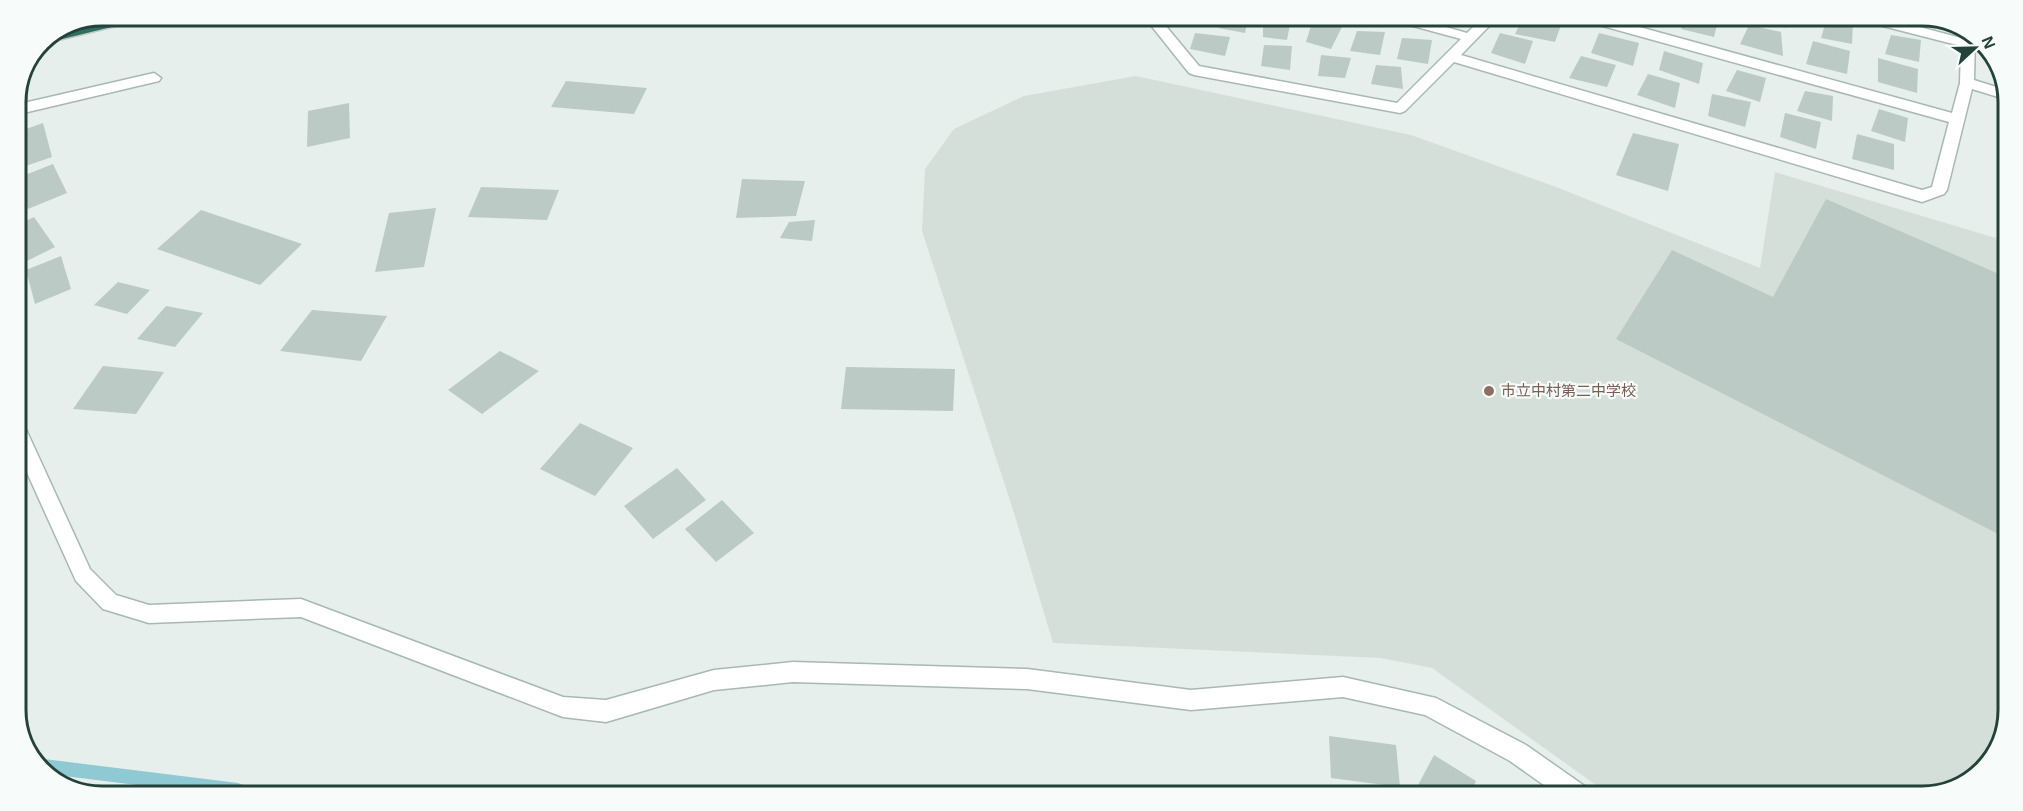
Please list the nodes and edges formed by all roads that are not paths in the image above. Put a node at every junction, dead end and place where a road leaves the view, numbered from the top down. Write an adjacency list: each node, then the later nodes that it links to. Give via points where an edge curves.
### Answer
1 (103, 25): 7 (highway)
2 (1158, 25): 11 (street, via 1194,70 1400,108)
3 (1424, 25): 9 (street)
4 (1483, 25): 9 (street)
5 (1615, 25): 16 (street)
6 (1901, 25): 8 (street)
7 (65, 35)
8 (1961, 37)
9 (1470, 38): 11 (street)
10 (1968, 41): 13 (street)
11 (1452, 57): 16 (street, via 1922,196 1939,190)
12 (154, 78): 15 (street)
13 (1967, 83): 14 (street); 16 (street)
14 (1996, 91)
15 (25, 108)
16 (1957, 119)
17 (26, 448): 18 (street, via 83,575 110,602 149,614 301,608 563,707 606,711 714,680 793,672 1027,679 1191,700 1343,687 1428,705 1518,753)
18 (1565, 786)

